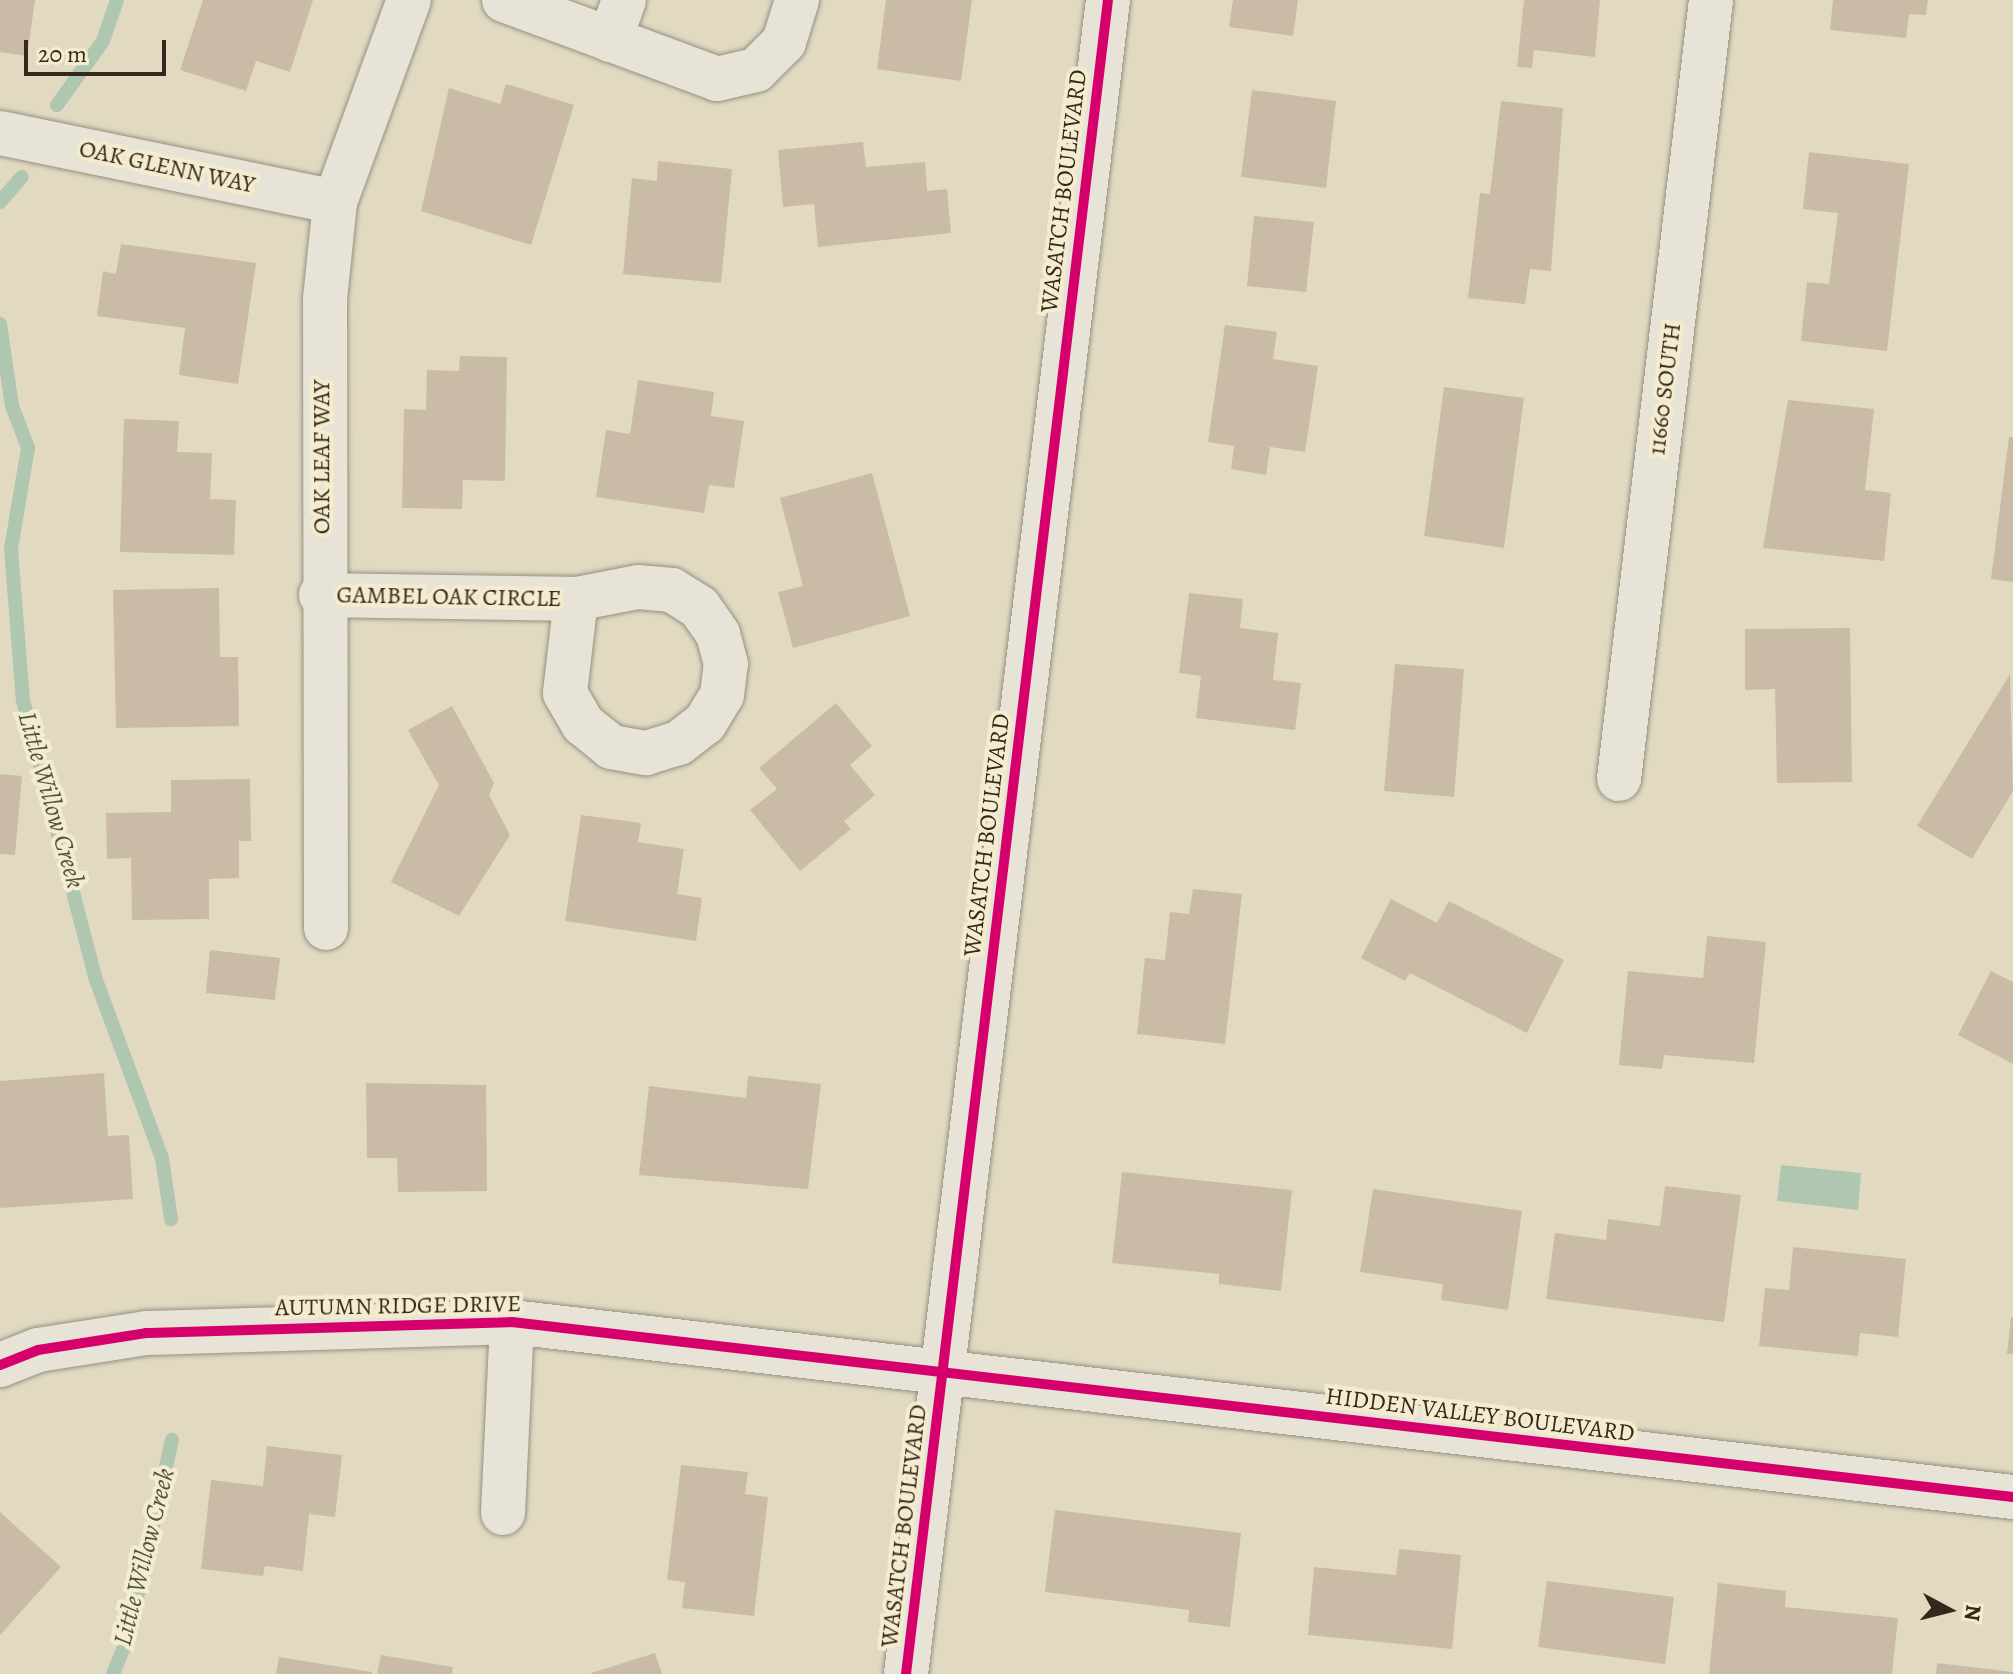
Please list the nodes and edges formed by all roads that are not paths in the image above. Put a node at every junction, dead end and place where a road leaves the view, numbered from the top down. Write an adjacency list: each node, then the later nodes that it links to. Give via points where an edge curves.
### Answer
1 (409, 0): 8 (street, OAK LEAF WAY)
2 (504, 0): 6 (street)
3 (797, 0): 6 (street, via 784,42 756,70 717,79)
4 (1108, 0): 15 (street, WASATCH BOULEVARD)
5 (1711, 0): 11 (street, 11660 SOUTH)
6 (617, 20)
7 (0, 133): 8 (street, OAK GLENN WAY)
8 (335, 202): 9 (street, OAK LEAF WAY, via 321,396)
9 (321, 595): 10 (street, GAMBEL OAK CIRCLE); 12 (street, OAK LEAF WAY)
10 (576, 599)
11 (1619, 779)
12 (326, 928)
13 (512, 1322): 14 (street, AUTUMN RIDGE DRIVE, via 146,1333 38,1350); 15 (street, AUTUMN RIDGE DRIVE); 17 (street, AUTUMN RIDGE DRIVE)
14 (0, 1365)
15 (942, 1373): 16 (street, HIDDEN VALLEY BOULEVARD); 18 (street, WASATCH BOULEVARD)
16 (2013, 1497)
17 (503, 1513)
18 (906, 1674)

